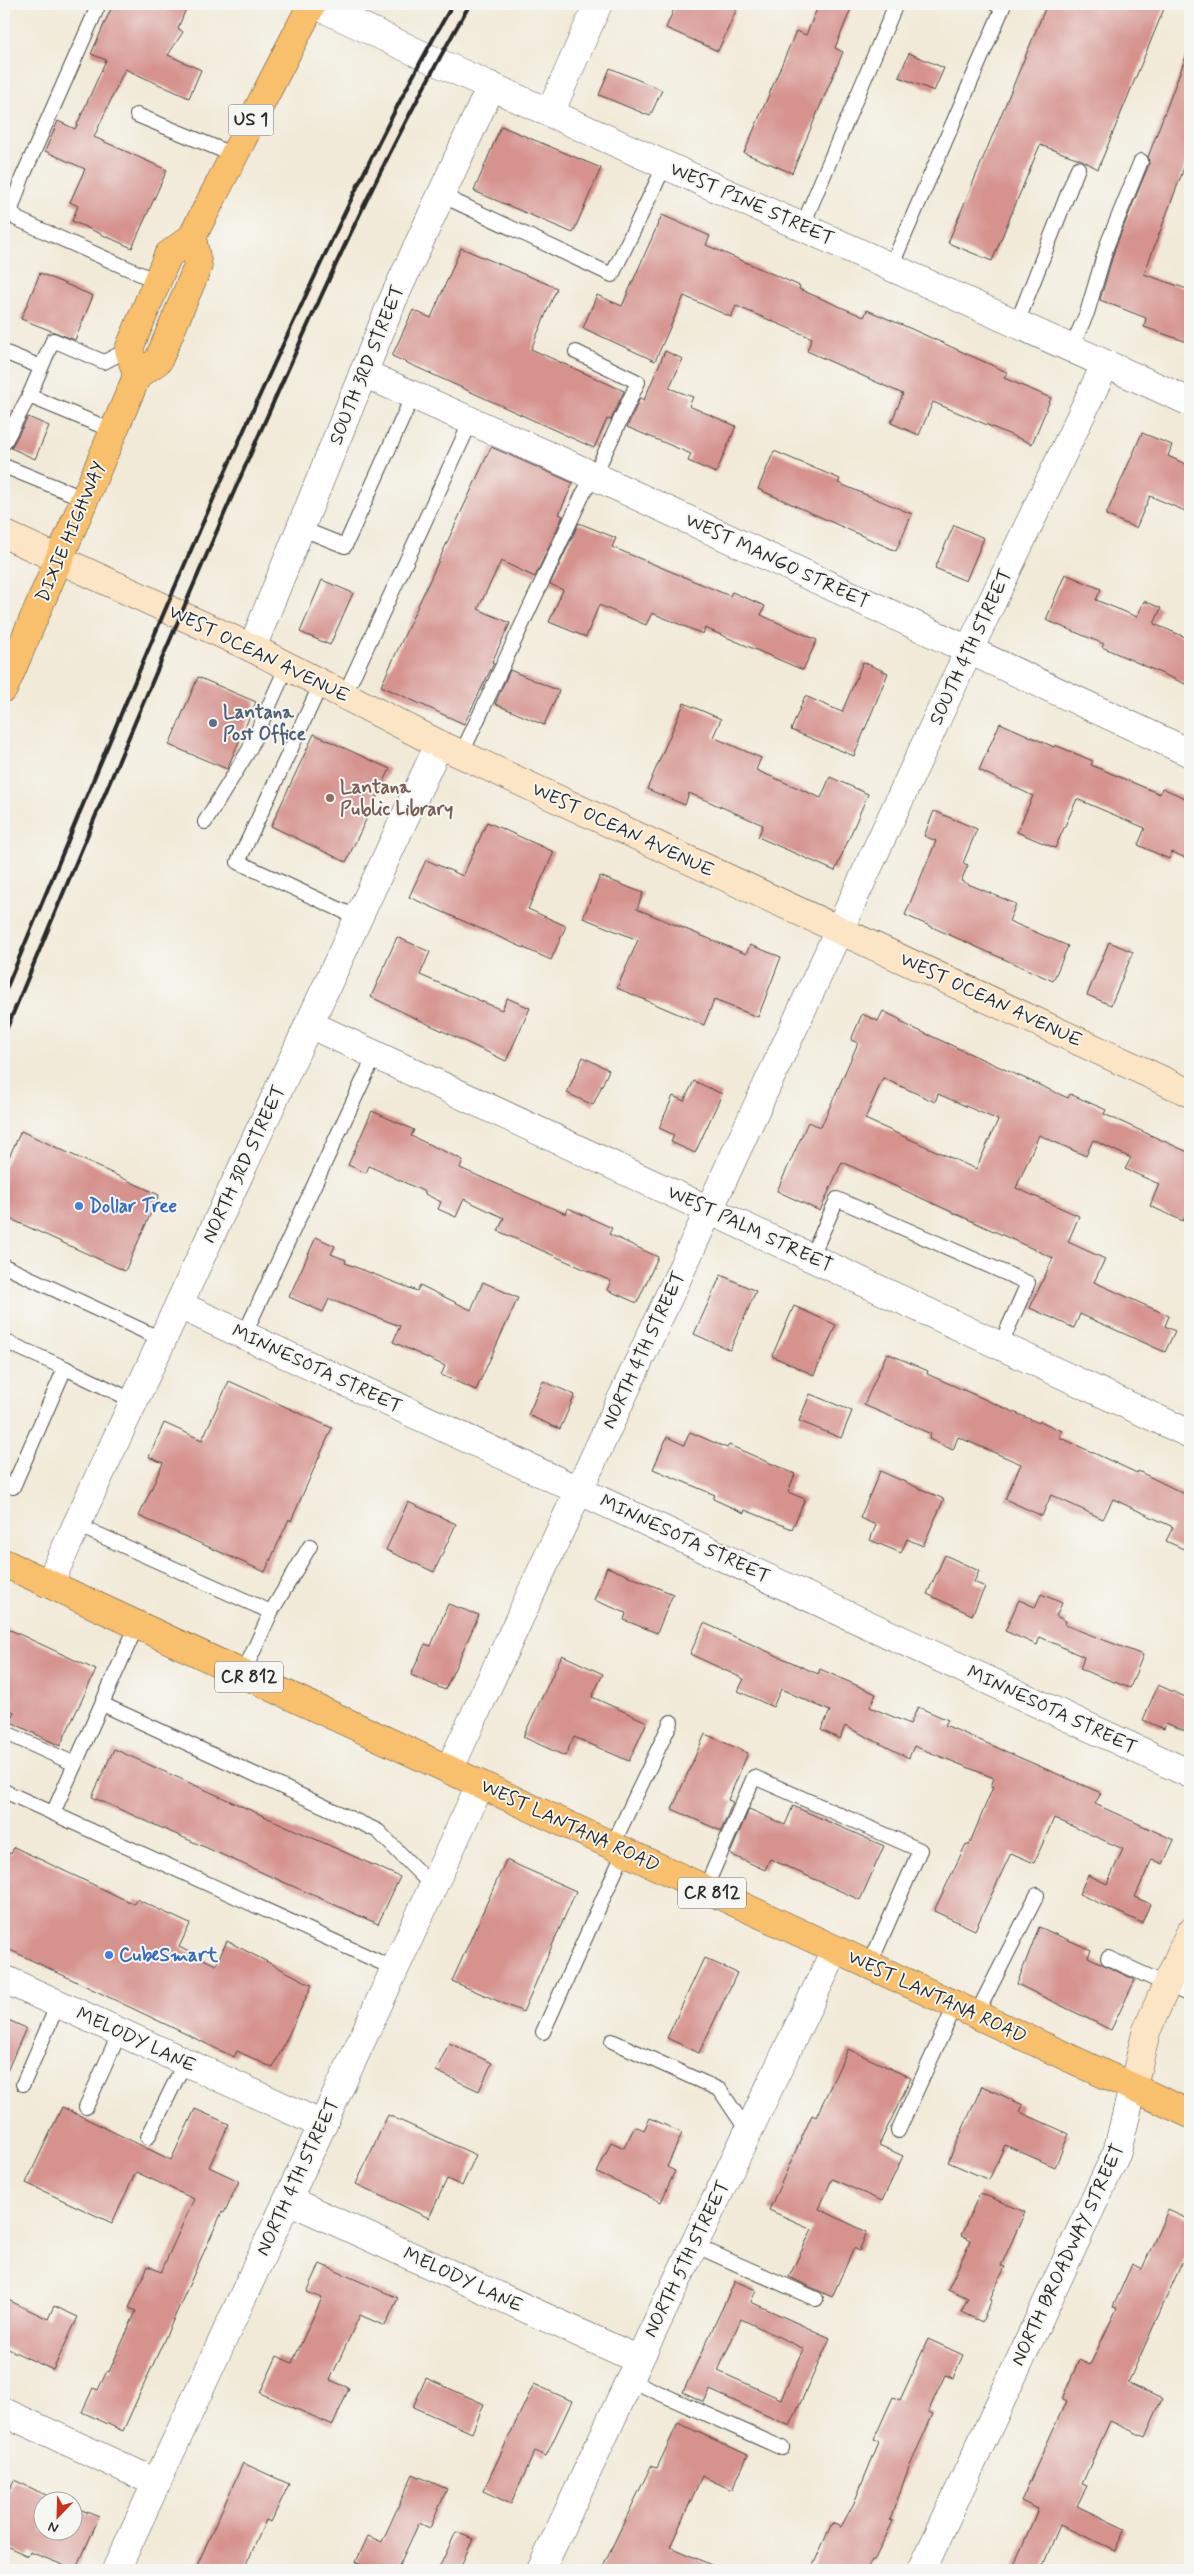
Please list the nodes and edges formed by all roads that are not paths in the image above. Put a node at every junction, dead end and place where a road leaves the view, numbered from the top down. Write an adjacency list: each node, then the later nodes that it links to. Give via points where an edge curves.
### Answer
1 (99, 4): 17 (lane, via 11,210 17,219)
2 (313, 4): 6 (street, WEST PINE STREET); 9 (main road, US 1)
3 (598, 4): 7 (street)
4 (896, 4): 14 (lane)
5 (995, 4): 16 (lane, via 1003,7)
6 (491, 86): 7 (street, WEST PINE STREET); 13 (street, SOUTH 3RD STREET)
7 (550, 113): 11 (street, WEST PINE STREET)
8 (137, 115): 9 (lane)
9 (234, 155): 15 (main road, US 1)
10 (1141, 162): 19 (lane, via 1107,244 1086,313)
11 (665, 165): 13 (lane, via 612,276); 14 (street, WEST PINE STREET)
12 (1078, 168): 18 (lane)
13 (440, 194): 25 (street, SOUTH 3RD STREET)
14 (802, 227): 16 (street, WEST PINE STREET)
15 (192, 237): 17 (main road, US 1, via 168,255); 26 (main road, via 198,266 158,361)
16 (891, 267): 18 (street, WEST PINE STREET)
17 (156, 281): 20 (main road, US 1)
18 (1017, 323): 19 (street, WEST PINE STREET)
19 (1070, 348): 23 (street, WEST PINE STREET)
20 (129, 349): 24 (lane, via 104,362 53,340); 26 (main road)
21 (4, 352): 24 (lane)
22 (576, 352): 34 (lane, via 638,382)
23 (1105, 366): 29 (street, WEST PINE STREET); 40 (street, SOUTH 4TH STREET)
24 (41, 367): 28 (lane)
25 (363, 373): 27 (street, WEST MANGO STREET); 36 (street, SOUTH 3RD STREET)
26 (137, 376): 31 (main road, DIXIE HIGHWAY)
27 (412, 395): 30 (street, WEST MANGO STREET); 36 (lane, via 345,546)
28 (29, 396): 31 (lane); 32 (lane)
29 (1190, 402)
30 (471, 421): 34 (street, WEST MANGO STREET); 43 (lane)
31 (114, 431): 35 (main road, DIXIE HIGHWAY)
32 (4, 443)
33 (4, 466): 35 (lane)
34 (594, 476): 40 (street, WEST MANGO STREET); 44 (lane)
35 (85, 500): 38 (main road, DIXIE HIGHWAY)
36 (300, 528): 39 (street, SOUTH 3RD STREET)
37 (4, 534): 38 (street, WEST OCEAN AVENUE)
38 (60, 559): 39 (street, WEST OCEAN AVENUE); 42 (main road, DIXIE HIGHWAY)
39 (252, 648): 41 (street, WEST OCEAN AVENUE)
40 (969, 650): 45 (street, WEST MANGO STREET); 48 (street, SOUTH 4TH STREET)
41 (287, 666): 43 (street, WEST OCEAN AVENUE); 46 (lane, via 249,750)
42 (4, 688)
43 (333, 690): 44 (street, WEST OCEAN AVENUE); 47 (lane, via 238,862)
44 (450, 750): 47 (street, NORTH 3RD STREET); 48 (street, WEST OCEAN AVENUE)
45 (1190, 753)
46 (205, 822)
47 (358, 918): 49 (street, NORTH 3RD STREET)
48 (839, 930): 51 (street, WEST OCEAN AVENUE); 52 (street, NORTH 4TH STREET)
49 (309, 1024): 50 (street, WEST PALM STREET); 55 (street, NORTH 3RD STREET)
50 (375, 1055): 52 (street, WEST PALM STREET); 56 (lane)
51 (1190, 1093)
52 (709, 1210): 53 (street, WEST PALM STREET); 64 (street, NORTH 4TH STREET)
53 (811, 1258): 59 (street, WEST PALM STREET); 59 (lane, via 837,1199 1028,1283)
54 (4, 1266): 57 (lane)
55 (179, 1304): 56 (street, MINNESOTA STREET); 57 (street, NORTH 3RD STREET)
56 (244, 1335): 64 (street, MINNESOTA STREET)
57 (163, 1340): 61 (street, NORTH 3RD STREET)
58 (4, 1341): 60 (lane)
59 (1000, 1346): 62 (street, WEST PALM STREET)
60 (65, 1368): 61 (lane); 63 (lane)
61 (134, 1401): 65 (street, NORTH 3RD STREET)
62 (1190, 1434)
63 (9, 1485)
64 (579, 1490): 76 (street, NORTH 4TH STREET); 77 (street, MINNESOTA STREET)
65 (77, 1524): 68 (street, NORTH 3RD STREET); 69 (lane)
66 (310, 1546): 69 (lane)
67 (4, 1563): 68 (main road, WEST LANTANA ROAD / CR 812)
68 (49, 1584): 70 (main road, WEST LANTANA ROAD / CR 812)
69 (272, 1612): 71 (lane)
70 (138, 1625): 71 (main road, WEST LANTANA ROAD / CR 812); 72 (lane)
71 (243, 1674): 76 (main road, WEST LANTANA ROAD / CR 812)
72 (102, 1704): 75 (lane); 82 (lane, via 378,1831)
73 (671, 1722): 81 (lane)
74 (4, 1732): 75 (lane)
75 (75, 1764): 80 (lane)
76 (449, 1770): 78 (main road, WEST LANTANA ROAD / CR 812)
77 (1190, 1774)
78 (480, 1785): 81 (main road, WEST LANTANA ROAD / CR 812); 82 (street, NORTH 4TH STREET)
79 (4, 1791): 80 (lane)
80 (53, 1814): 89 (lane)
81 (618, 1849): 83 (main road, WEST LANTANA ROAD / CR 812); 95 (lane)
82 (433, 1887): 89 (street, NORTH 4TH STREET)
83 (705, 1889): 86 (main road, WEST LANTANA ROAD / CR 812); 88 (lane, via 754,1777 920,1850)
84 (1037, 1895): 93 (lane)
85 (1190, 1932): 91 (street, NORTH BROADWAY STREET)
86 (836, 1950): 88 (main road, WEST LANTANA ROAD / CR 812); 104 (street, NORTH 5TH STREET)
87 (1108, 1958): 91 (lane)
88 (869, 1966): 93 (main road, WEST LANTANA ROAD / CR 812)
89 (394, 1969): 102 (street, NORTH 4TH STREET)
90 (4, 1979): 92 (street, MELODY LANE)
91 (1179, 1990): 99 (street, NORTH BROADWAY STREET, via 1146,2032)
92 (58, 2004): 94 (street, MELODY LANE); 98 (lane)
93 (966, 2011): 99 (main road, WEST LANTANA ROAD / CR 812); 103 (lane)
94 (120, 2032): 97 (street, MELODY LANE); 100 (lane)
95 (544, 2032)
96 (612, 2041): 104 (lane, via 720,2090)
97 (185, 2062): 102 (street, MELODY LANE); 105 (lane)
98 (23, 2084)
99 (1133, 2087): 101 (main road, WEST LANTANA ROAD / CR 812); 115 (street, NORTH BROADWAY STREET, via 1116,2152)
100 (86, 2107)
101 (1190, 2114)
102 (322, 2125): 106 (street, NORTH 4TH STREET)
103 (898, 2131)
104 (748, 2132): 107 (street, NORTH 5TH STREET)
105 (148, 2137)
106 (288, 2200): 109 (street, MELODY LANE); 112 (street, NORTH 4TH STREET)
107 (694, 2244): 108 (lane); 109 (street, NORTH 5TH STREET)
108 (816, 2299)
109 (634, 2370): 111 (lane); 114 (street, NORTH 5TH STREET)
110 (4, 2412): 112 (street)
111 (782, 2448)
112 (157, 2483): 113 (street, NORTH 4TH STREET)
113 (116, 2570)
114 (541, 2570)
115 (922, 2570)

